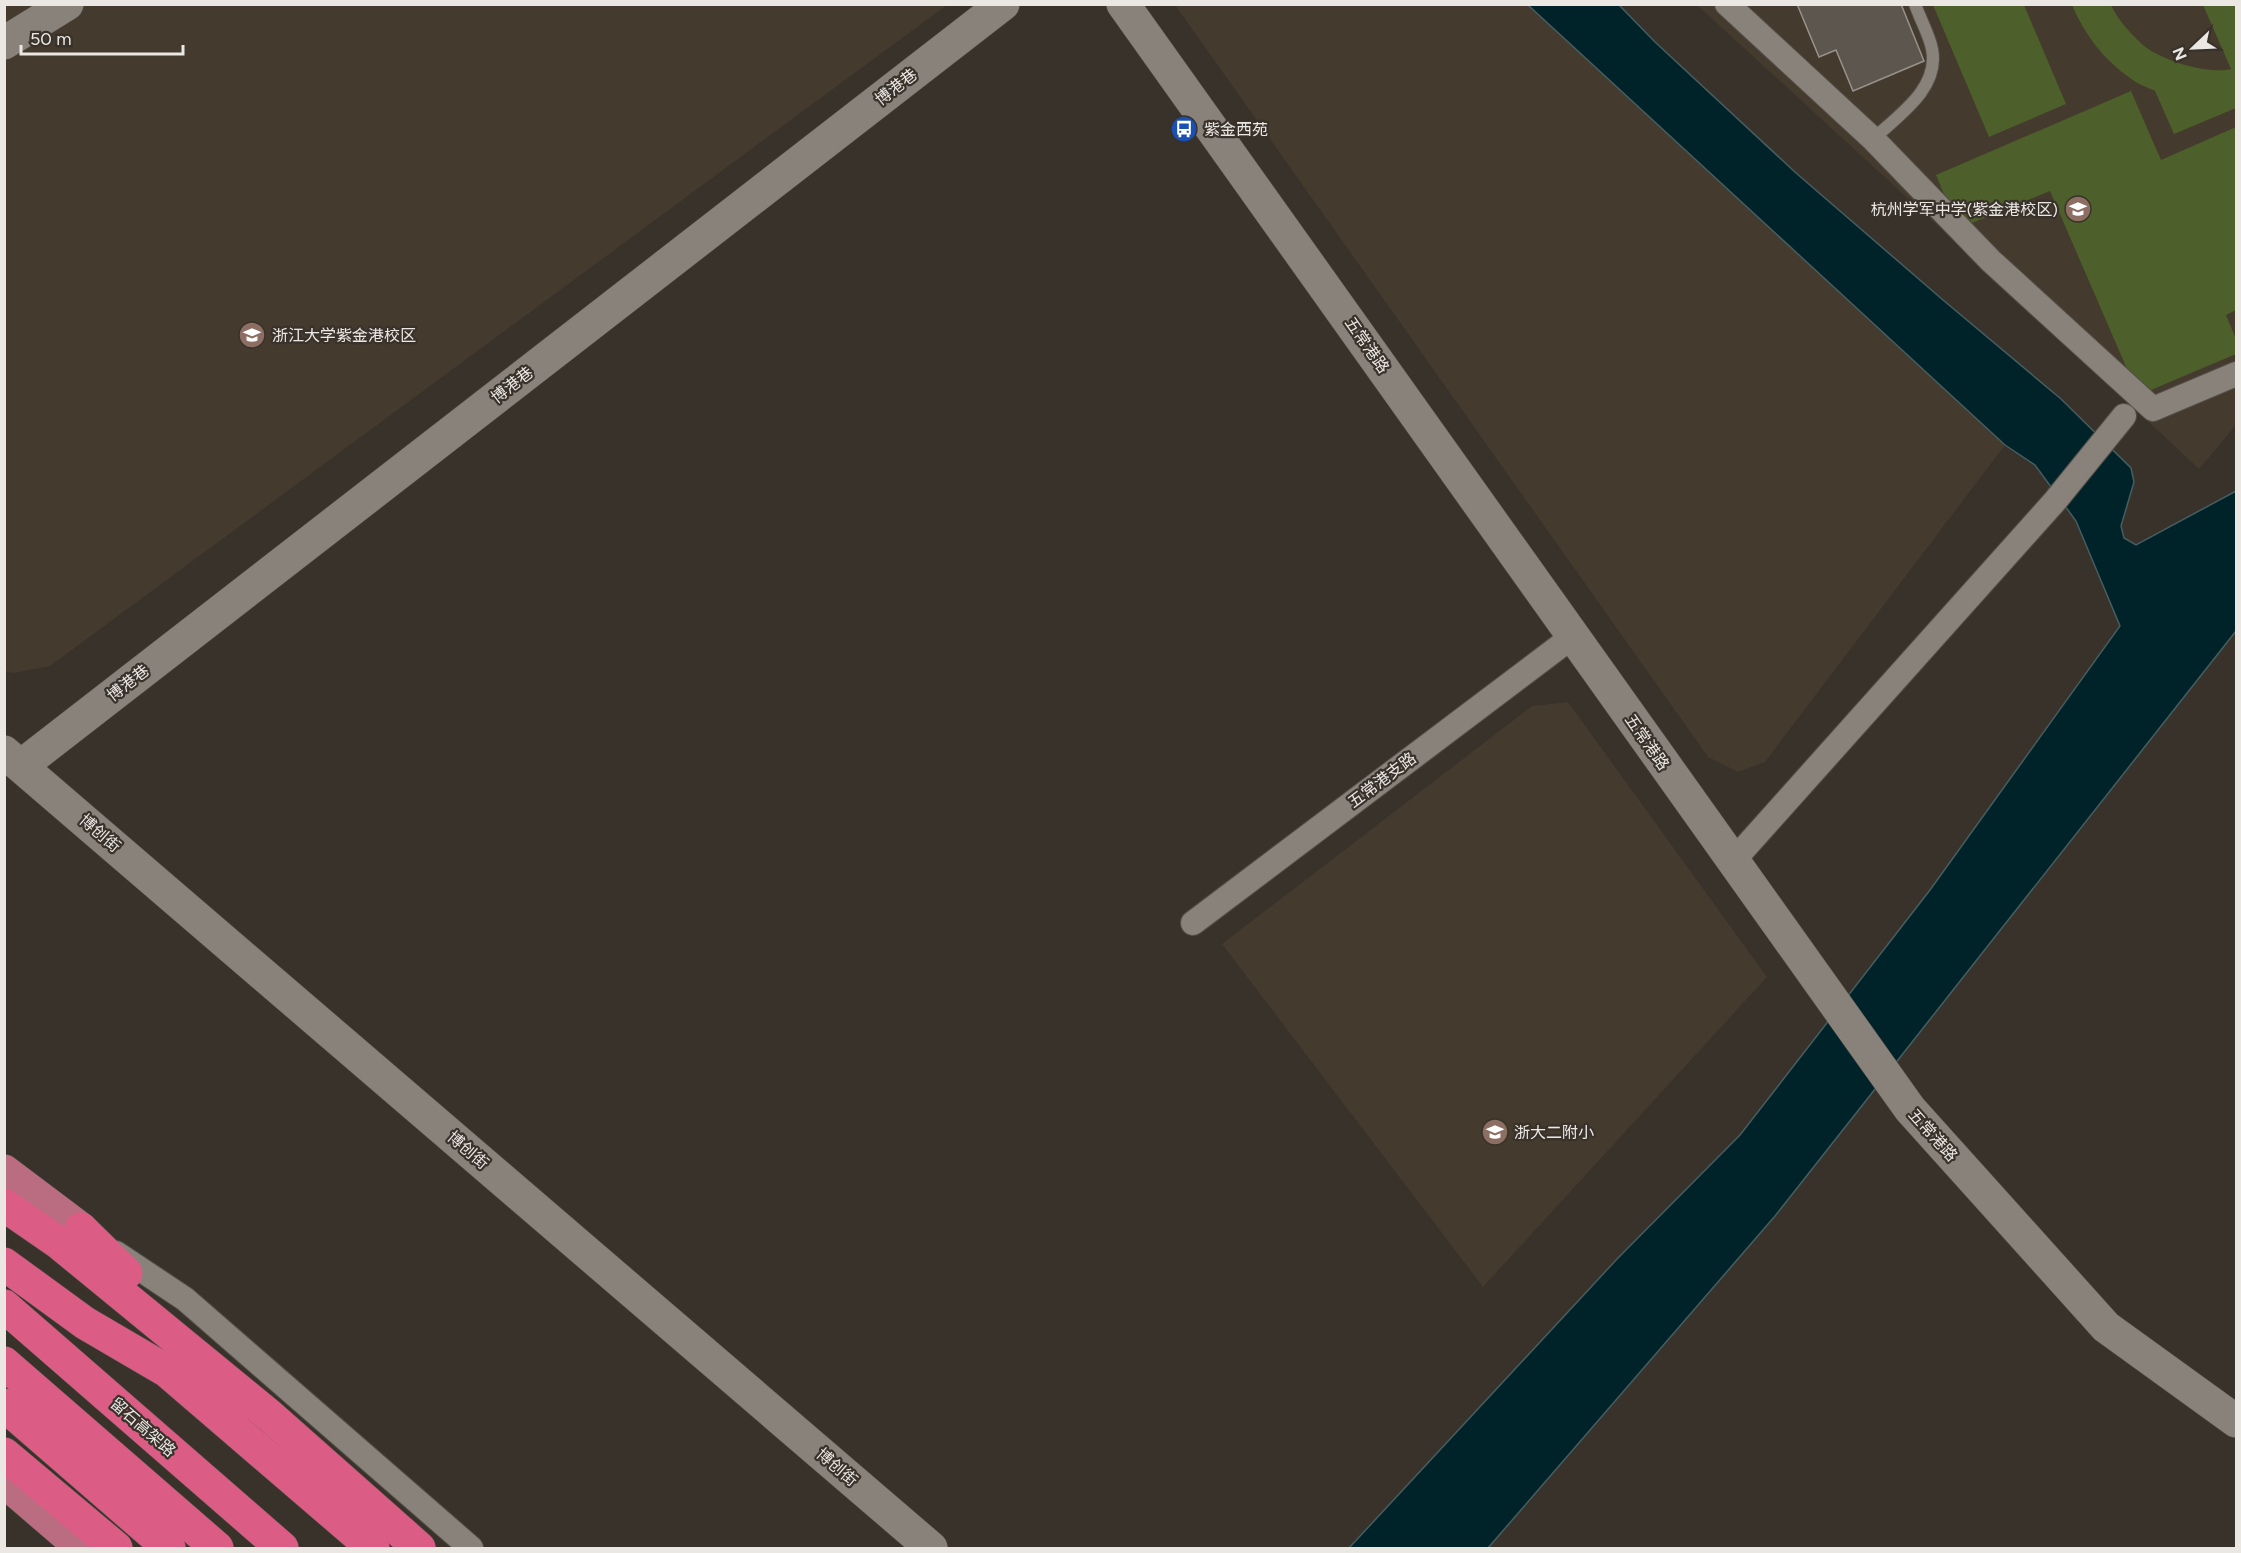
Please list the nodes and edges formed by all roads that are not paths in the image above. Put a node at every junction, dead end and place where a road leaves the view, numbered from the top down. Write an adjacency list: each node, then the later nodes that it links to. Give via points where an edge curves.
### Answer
1 (67, 4): 6 (street)
2 (1004, 4): 11 (street, 博港巷)
3 (1123, 4): 10 (street, 五常港路)
4 (1727, 4): 7 (street)
5 (1915, 4): 7 (lane, via 1932,47 1934,67 1926,88)
6 (4, 43)
7 (1874, 139): 8 (street, via 1991,261 2153,409)
8 (2236, 374)
9 (2124, 416): 12 (street, via 2055,501)
10 (1572, 637): 12 (street, 五常港路); 13 (street, 五常港支路)
11 (13, 759): 33 (street, 博创街)
12 (1732, 861): 22 (street, 五常港路, via 1910,1109 2106,1327)
13 (1192, 923)
14 (4, 1171): 16 (main road)
15 (4, 1205): 21 (highway, via 59,1243)
16 (81, 1229): 21 (highway); 32 (street, via 185,1299)
17 (4, 1264): 30 (highway, via 85,1323 167,1371)
18 (4, 1306): 29 (highway, 留石高架路)
19 (4, 1363): 28 (highway)
20 (4, 1405): 27 (highway)
21 (270, 1416): 31 (highway)
22 (2236, 1421)
23 (4, 1454): 26 (highway)
24 (4, 1481): 25 (main road)
25 (82, 1548)
26 (116, 1548)
27 (169, 1548)
28 (217, 1548)
29 (282, 1548)
30 (373, 1548)
31 (419, 1548)
32 (471, 1548)
33 (931, 1548)

